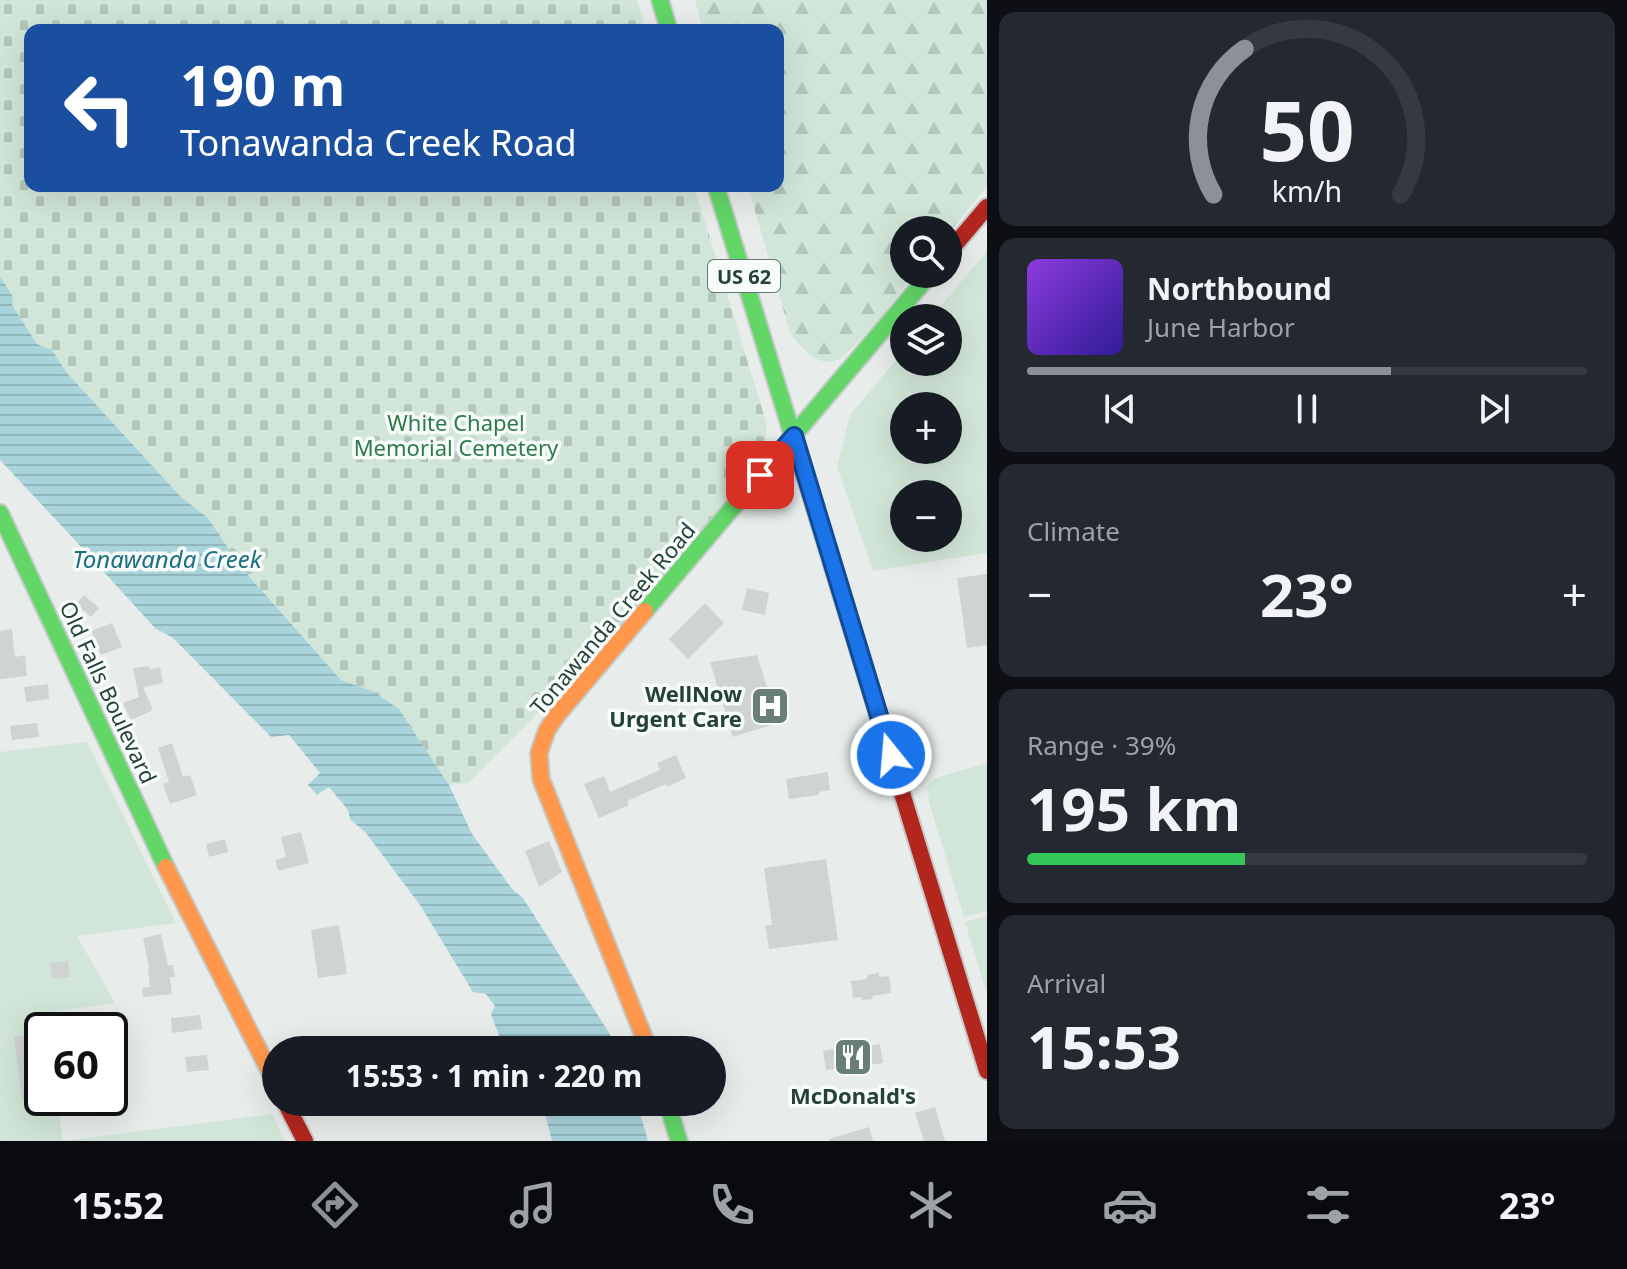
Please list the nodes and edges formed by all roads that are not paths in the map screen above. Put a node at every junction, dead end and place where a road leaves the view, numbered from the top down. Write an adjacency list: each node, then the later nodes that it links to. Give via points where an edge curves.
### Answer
1 (660, 0): 2 (street)
2 (667, 24)
3 (718, 192): 7 (street, US 62)
4 (987, 207): 5 (street)
5 (962, 236)
6 (918, 288): 7 (street, Tonawanda Creek Road)
7 (794, 436): 9 (street, Tonawanda Creek Road, via 550,723 539,749 541,779); 11 (street, US 62)
8 (0, 513): 10 (street, Old Falls Boulevard, via 177,890)
9 (643, 1036)
10 (262, 1057)
11 (987, 1071)
12 (292, 1116): 14 (street)
13 (671, 1116): 15 (street)
14 (305, 1141)
15 (679, 1141)

